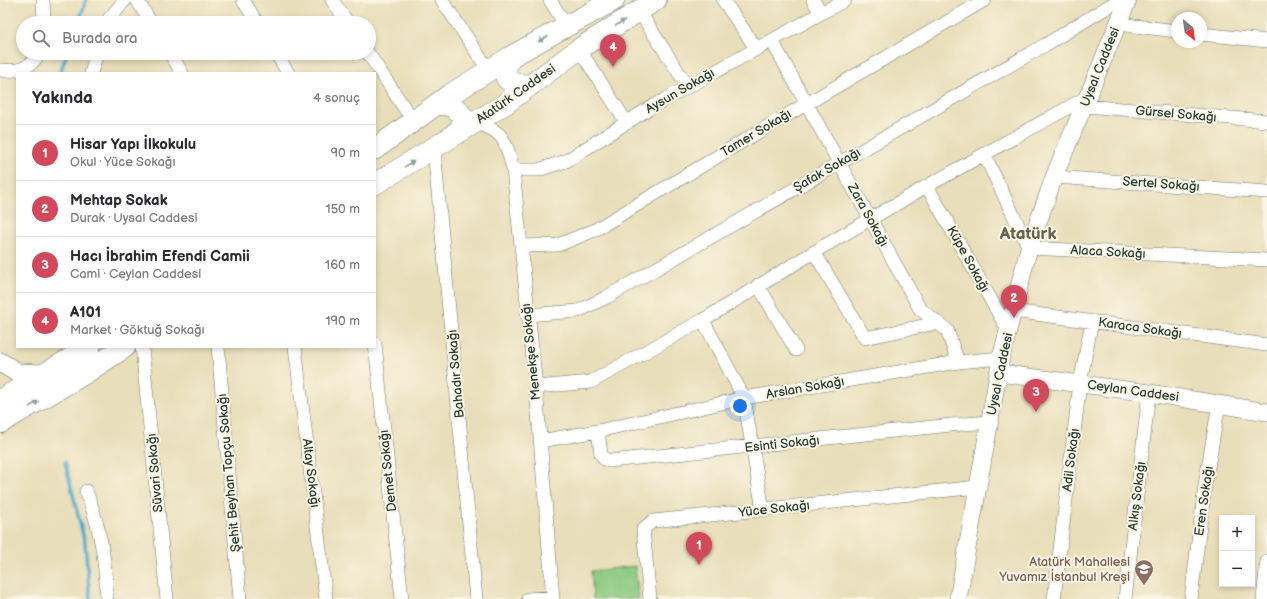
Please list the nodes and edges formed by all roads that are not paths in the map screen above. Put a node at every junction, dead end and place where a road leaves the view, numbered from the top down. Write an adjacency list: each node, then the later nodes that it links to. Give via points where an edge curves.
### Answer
1 (43, 0): 17 (street)
2 (125, 0): 18 (street)
3 (137, 0): 19 (street)
4 (242, 0): 20 (street)
5 (332, 0): 21 (street)
6 (442, 0): 37 (street)
7 (550, 0): 23 (street)
8 (614, 0): 23 (main road)
9 (723, 0): 28 (street)
10 (813, 0): 16 (street)
11 (845, 0): 16 (street, Aysun Sokağı)
12 (985, 0): 45 (street, Tamer Sokağı)
13 (1119, 0): 53 (street, Şafak Sokağı)
14 (1128, 0): 22 (street, Uysal Caddesi)
15 (647, 6): 29 (main road, Atatürk Caddesi, one-way to 15); 42 (street)
16 (821, 13): 26 (street, Aysun Sokağı)
17 (44, 16)
18 (112, 16)
19 (147, 16)
20 (252, 16)
21 (343, 16)
22 (1118, 24): 24 (street); 43 (street, Uysal Caddesi)
23 (566, 26): 30 (main road, one-way to 30)
24 (1171, 30)
25 (1207, 35): 27 (street)
26 (772, 41): 28 (street, Aysun Sokağı); 45 (street, Zara Sokağı)
27 (1267, 41)
28 (756, 48): 42 (street, Aysun Sokağı)
29 (579, 49): 41 (main road, Atatürk Caddesi); 48 (street)
30 (512, 56): 37 (main road); 41 (main road, via 504,68 506,76 518,85)
31 (35, 60): 36 (street, via 25,67 10,71)
32 (95, 60): 38 (street)
33 (174, 60): 39 (street)
34 (280, 60): 40 (street)
35 (373, 60): 46 (street)
36 (0, 70)
37 (489, 71): 44 (main road)
38 (91, 72)
39 (181, 72)
40 (287, 72)
41 (531, 85): 49 (main road, Atatürk Caddesi)
42 (688, 86): 48 (street, Aysun Sokağı)
43 (1087, 101): 47 (street, Gürsel Sokağı); 52 (street); 55 (street, Uysal Caddesi)
44 (437, 104): 46 (main road); 50 (main road, via 452,106 463,117 461,128)
45 (806, 104): 53 (street, Zara Sokağı); 60 (street, Tamer Sokağı, via 595,230 558,245)
46 (413, 121): 51 (main road)
47 (1267, 121)
48 (627, 122): 54 (street, Aysun Sokağı, via 566,161 538,170)
49 (476, 123): 50 (main road, Atatürk Caddesi); 54 (street, Menekşe Sokağı, via 489,126 501,134)
50 (442, 144): 56 (main road, Atatürk Caddesi, one-way to 50); 105 (street, Bahadır Sokağı)
51 (376, 148)
52 (984, 154): 57 (street); 61 (street)
53 (839, 162): 59 (street, Zara Sokağı); 66 (street, Şafak Sokağı, via 713,237 578,311)
54 (513, 170): 60 (street, Menekşe Sokağı)
55 (1054, 177): 58 (street, Sertel Sokağı); 61 (street, Uysal Caddesi)
56 (376, 183)
57 (927, 186): 59 (street); 70 (street, Küpe Sokağı)
58 (1267, 192)
59 (871, 219): 62 (street); 69 (street, Zara Sokağı, via 920,309)
60 (521, 246): 66 (street, Menekşe Sokağı)
61 (1029, 248): 63 (street, Alaca Sokağı); 65 (street, Uysal Caddesi)
62 (814, 252): 64 (street); 69 (street, via 865,338)
63 (1267, 260)
64 (758, 285): 67 (street); 78 (street)
65 (1014, 311): 68 (street, Karaca Sokağı); 70 (street, Uysal Caddesi)
66 (528, 315): 84 (street, Menekşe Sokağı)
67 (703, 320): 84 (street, via 591,382); 86 (street)
68 (1092, 321): 71 (street, Karaca Sokağı); 83 (street, Adil Sokağı)
69 (937, 323): 80 (street, Zara Sokağı, via 947,330)
70 (1009, 332): 81 (street, Uysal Caddesi)
71 (1267, 345)
72 (88, 348): 82 (main road)
73 (123, 348): 91 (main road, one-way to 73)
74 (142, 348): 101 (street, Süvari Sokağı)
75 (218, 348): 102 (street, Şehit Beyhan Topçu Sokağı)
76 (295, 348): 103 (street, Altay Sokağı)
77 (375, 348): 104 (street, Demet Sokağı)
78 (796, 350)
79 (0, 362): 82 (main road, via 18,373)
80 (958, 362): 81 (street, Arslan Sokağı); 86 (street, Arslan Sokağı)
81 (1000, 366): 83 (street, Ceylan Caddesi); 90 (street, Uysal Caddesi)
82 (45, 374): 87 (main road)
83 (1080, 383): 85 (street, Ceylan Caddesi); 109 (street, Adil Sokağı)
84 (536, 387): 93 (street, Menekşe Sokağı)
85 (1149, 393): 88 (street, Ceylan Caddesi); 110 (street, Alkış Sokağı)
86 (744, 398): 92 (street, Arslan Sokağı); 94 (street)
87 (0, 400)
88 (1219, 403): 89 (street, Ceylan Caddesi); 111 (street, Eren Sokağı, via 1205,485)
89 (1267, 412)
90 (990, 422): 94 (street, Esinti Sokağı); 95 (street, Uysal Caddesi)
91 (0, 423)
92 (598, 431): 93 (street, Arslan Sokağı); 94 (street, Esinti Sokağı, via 601,454 604,459 610,461)
93 (540, 441): 99 (street, Menekşe Sokağı)
94 (752, 447): 97 (street)
95 (978, 487): 97 (street, Yüce Sokağı); 108 (street, Uysal Caddesi)
96 (86, 491): 100 (street, via 97,518 105,562)
97 (763, 510): 107 (street, Yüce Sokağı, via 653,521 643,529)
98 (1267, 561): 112 (street)
99 (553, 598): 106 (street)
100 (107, 599)
101 (167, 599)
102 (240, 599)
103 (326, 599)
104 (402, 599)
105 (476, 599)
106 (528, 599)
107 (650, 599)
108 (958, 599)
109 (1054, 599)
110 (1125, 599)
111 (1191, 599)
112 (1263, 599)

